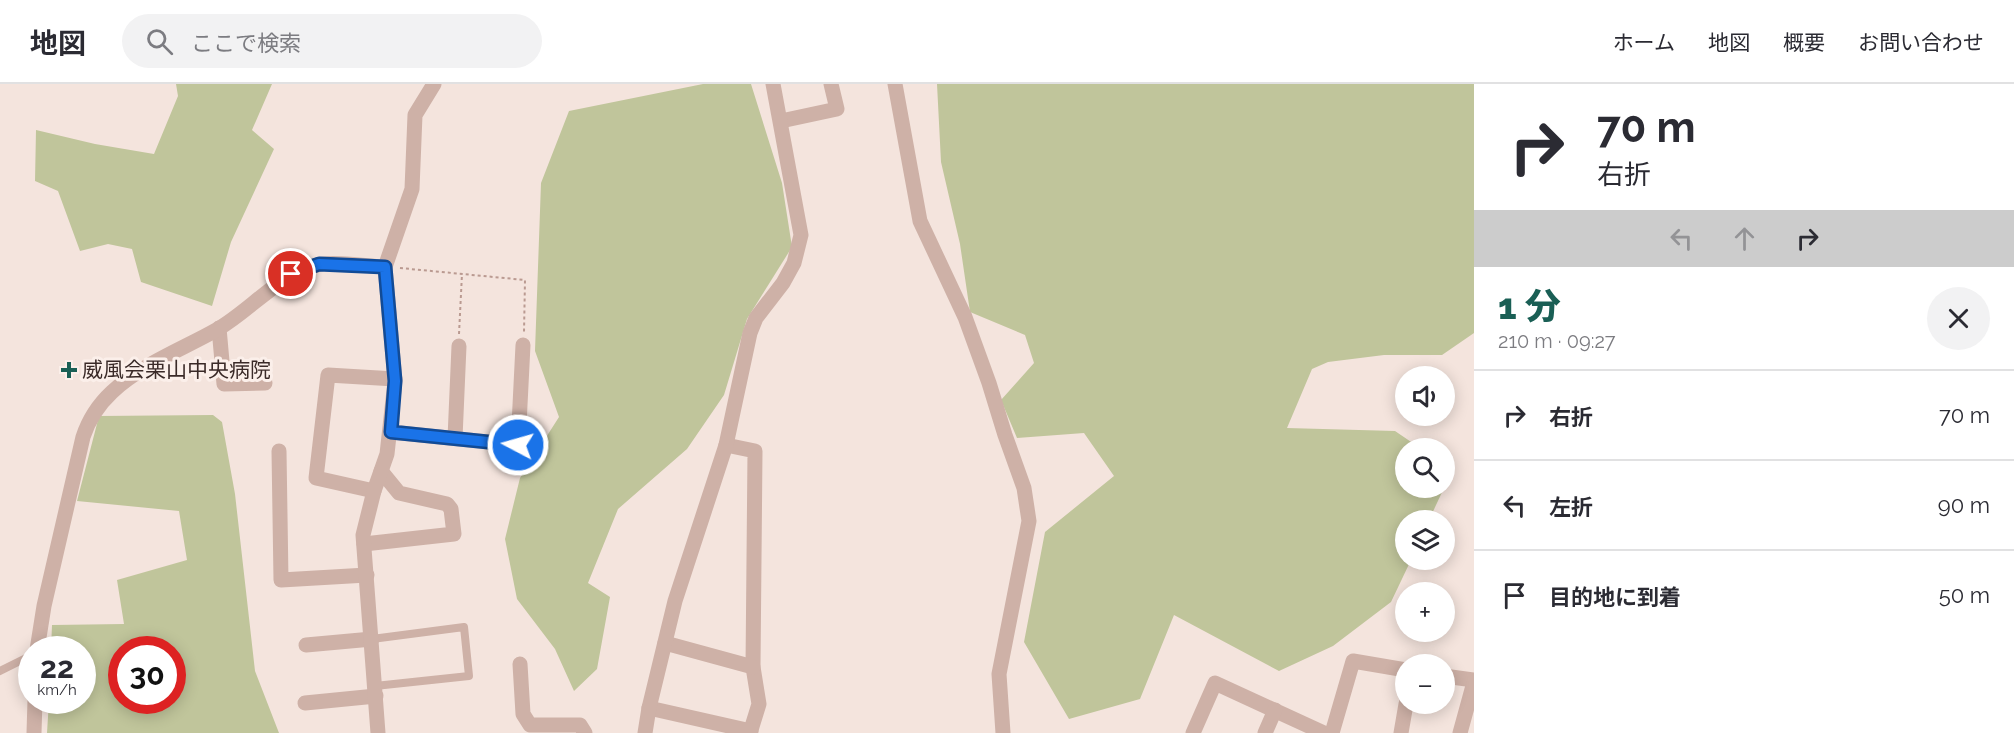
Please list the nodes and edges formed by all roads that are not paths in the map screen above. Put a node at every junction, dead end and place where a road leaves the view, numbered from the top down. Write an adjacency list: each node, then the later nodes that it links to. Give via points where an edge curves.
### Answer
1 (434, 84): 6 (street, via 415,115 412,189)
2 (773, 84): 5 (street)
3 (831, 84): 5 (street, via 837,109)
4 (895, 84): 42 (street, via 920,222 965,317 1024,488 1029,521 999,674)
5 (781, 121): 14 (street, via 801,235 789,273 756,318 750,333)
6 (385, 267): 7 (street, via 319,264 291,274); 10 (street)
7 (219, 328): 11 (street, via 224,384); 20 (street, via 127,381 91,417 82,437)
8 (523, 345): 13 (street, via 518,445)
9 (459, 346): 13 (street)
10 (395, 379): 12 (street); 17 (street, via 328,375 316,478)
11 (265, 383)
12 (391, 432): 13 (street); 16 (street)
13 (455, 438)
14 (726, 445): 22 (street); 26 (street, via 755,451)
15 (279, 451): 19 (street, via 281,580)
16 (381, 471): 17 (street); 18 (street, via 399,493 447,504 454,534)
17 (374, 491): 18 (street)
18 (364, 544): 19 (street)
19 (367, 575): 21 (street)
20 (39, 636)
21 (372, 639): 23 (street); 31 (street); 31 (lane, via 464,627 469,676)
22 (665, 643): 26 (street); 33 (street)
23 (306, 645)
24 (18, 662): 28 (lane)
25 (520, 664): 40 (street, via 523,714 530,725 580,725)
26 (753, 667): 37 (street, via 759,704)
27 (1395, 667): 46 (street, via 1353,661)
28 (0, 671)
29 (1455, 678): 30 (street)
30 (1474, 681): 48 (street)
31 (376, 691): 32 (street); 39 (street)
32 (305, 702)
33 (649, 708): 37 (street); 41 (street)
34 (1275, 710): 43 (street, via 1215,683); 44 (street); 45 (street)
35 (35, 714): 38 (street)
36 (1404, 714): 47 (street)
37 (750, 732)
38 (34, 733)
39 (378, 733)
40 (585, 733)
41 (645, 733)
42 (1003, 733)
43 (1193, 733)
44 (1264, 733)
45 (1324, 733)
46 (1332, 733)
47 (1401, 733)
48 (1460, 733)

